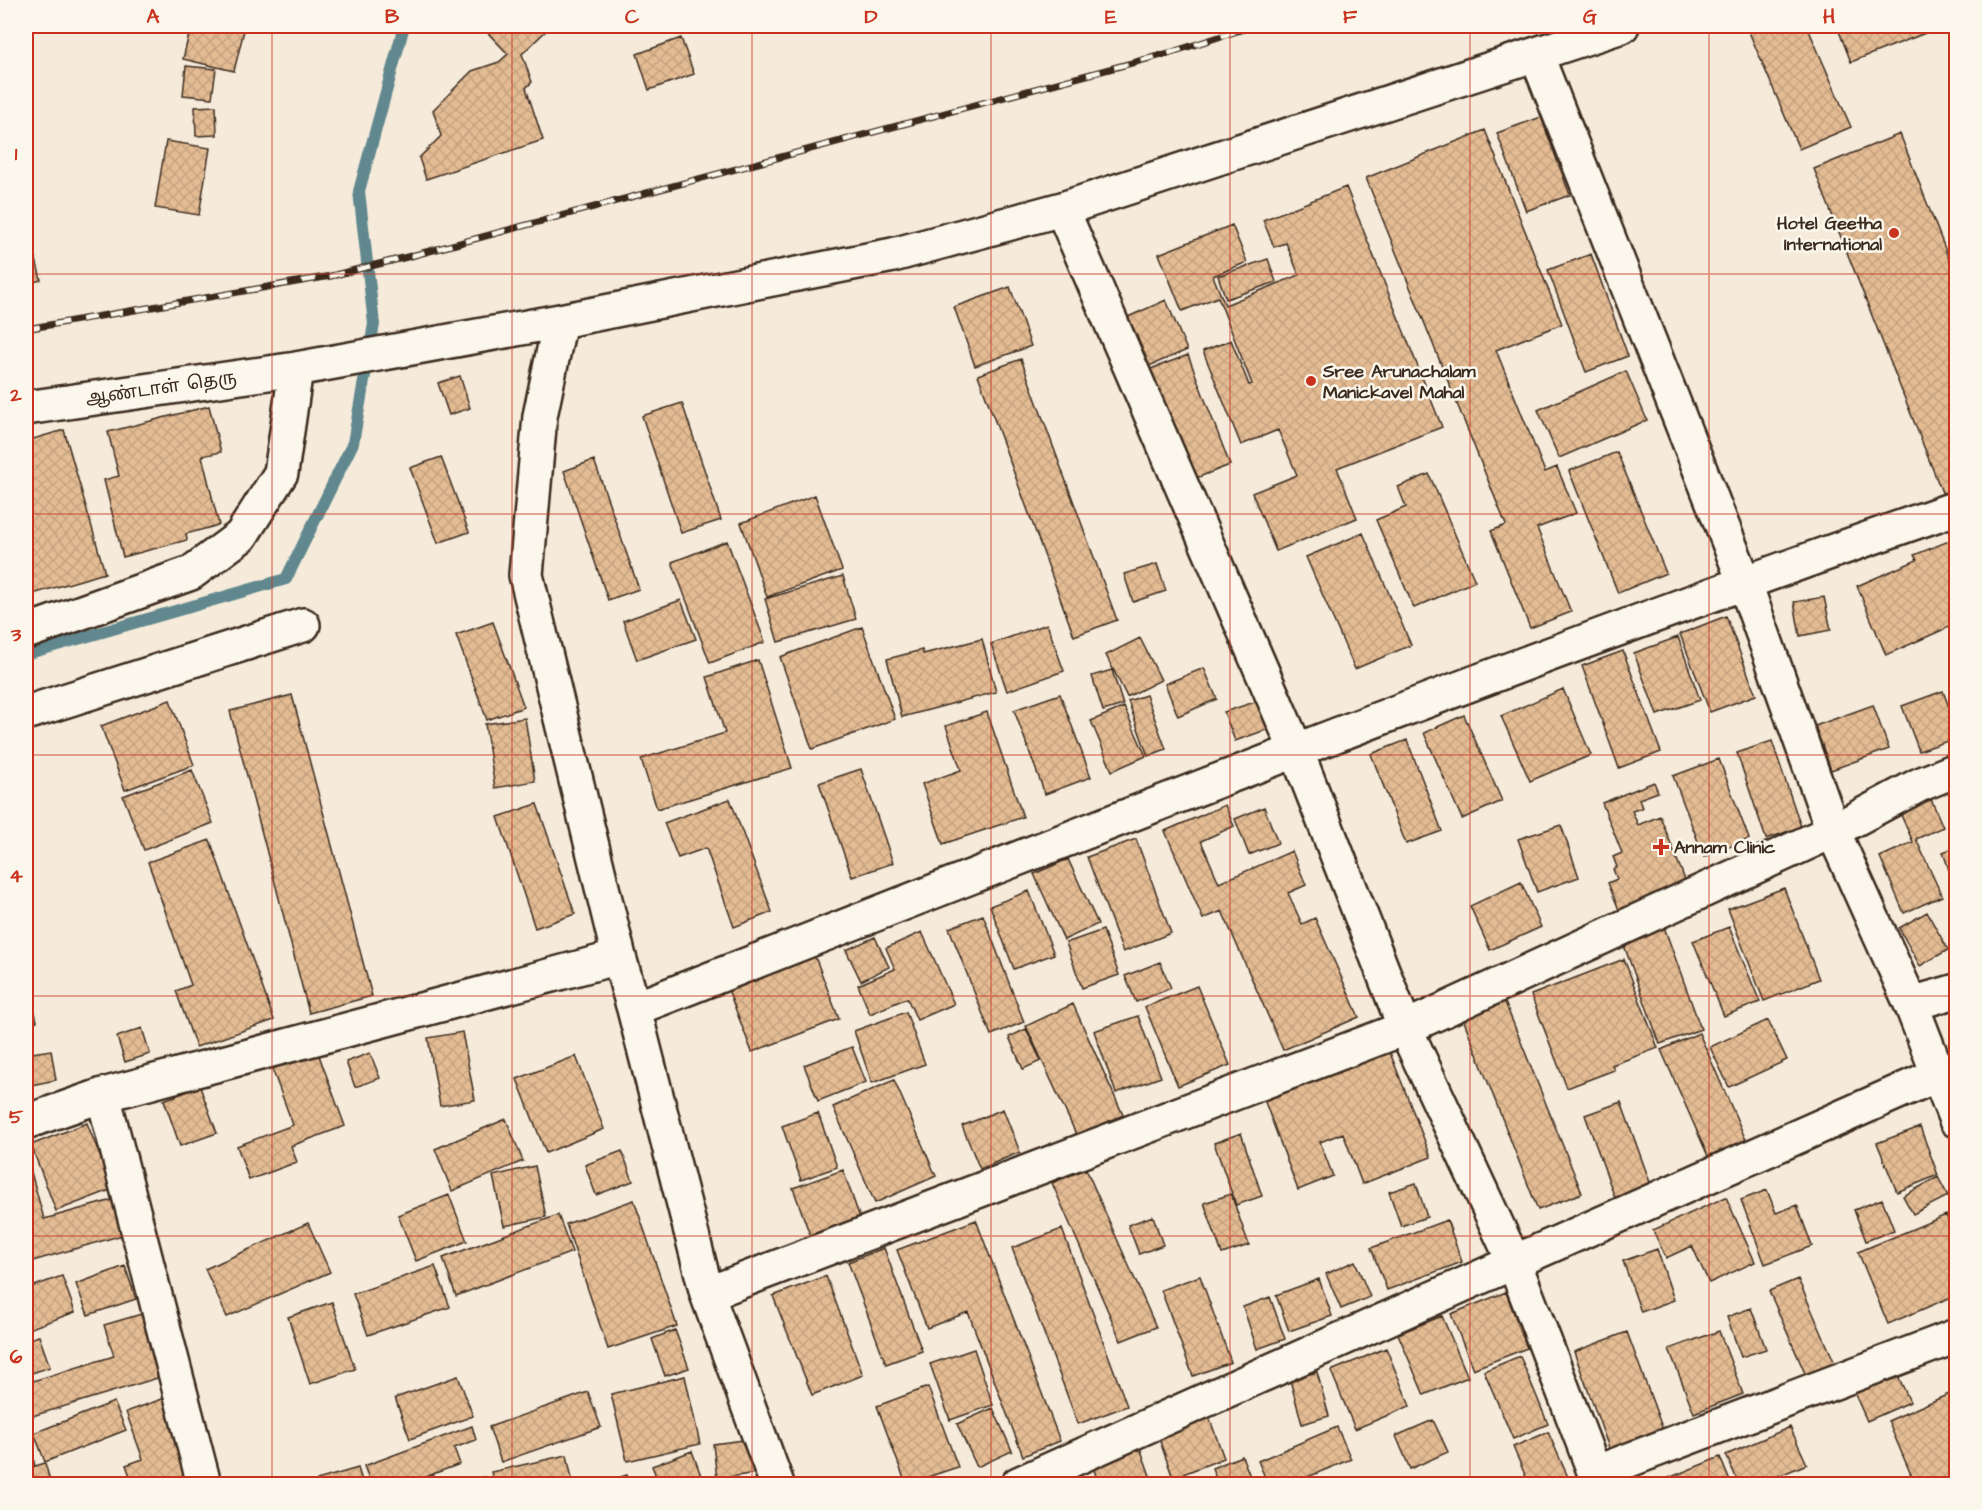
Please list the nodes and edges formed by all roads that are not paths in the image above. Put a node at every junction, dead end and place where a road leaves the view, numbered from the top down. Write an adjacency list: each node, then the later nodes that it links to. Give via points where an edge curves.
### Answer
1 (1622, 26): 2 (street, ஆண்டாள் தெரு)
2 (1536, 54): 3 (street, ஆண்டாள் தெரு); 8 (street)
3 (1062, 209): 4 (street, ஆண்டாள் தெரு, via 893,255); 12 (street)
4 (560, 321): 5 (street, ஆண்டாள் தெரு); 15 (street, via 540,416 526,575)
5 (296, 369): 6 (street, ஆண்டாள் தெரு); 10 (street, via 281,472 241,536 191,573)
6 (26, 408)
7 (1956, 508): 8 (street)
8 (1744, 581): 12 (street); 14 (street)
9 (303, 625): 11 (street)
10 (26, 632)
11 (26, 713)
12 (1296, 750): 18 (street); 19 (street)
13 (1956, 770): 14 (street, via 1919,785)
14 (1833, 831): 17 (street); 19 (street)
15 (619, 957): 18 (street); 21 (street)
16 (1956, 991): 17 (street)
17 (1911, 1004): 20 (street)
18 (634, 1009): 25 (street)
19 (1405, 1028): 24 (street); 25 (street)
20 (1939, 1074): 22 (street); 24 (street)
21 (103, 1095): 23 (street); 28 (street)
22 (1956, 1120)
23 (26, 1122)
24 (1514, 1262): 27 (street); 30 (street)
25 (707, 1294): 29 (street)
26 (1956, 1336): 27 (street)
27 (1597, 1479)
28 (204, 1485)
29 (777, 1485)
30 (1018, 1485)

